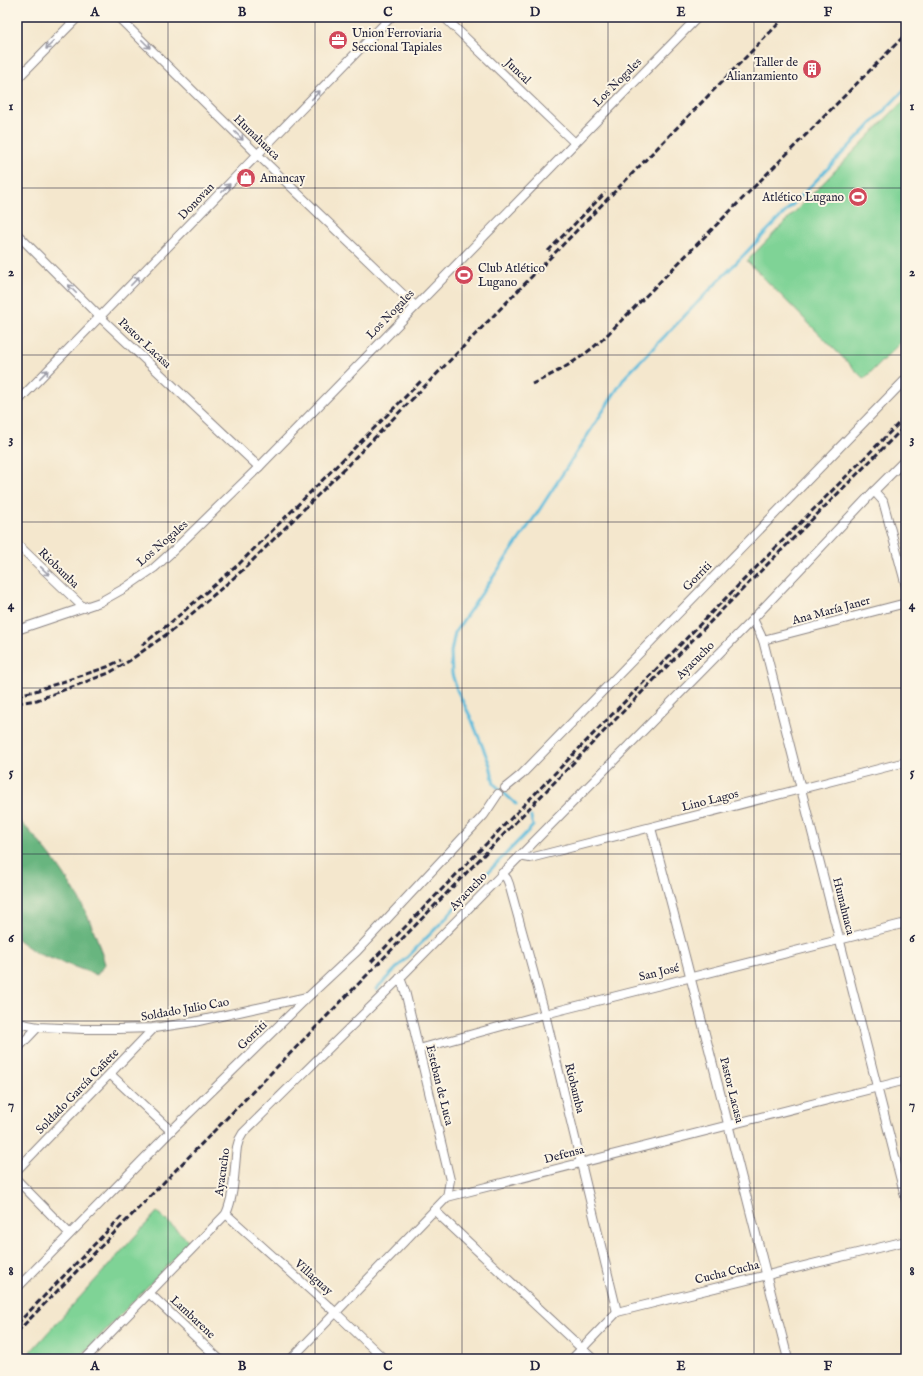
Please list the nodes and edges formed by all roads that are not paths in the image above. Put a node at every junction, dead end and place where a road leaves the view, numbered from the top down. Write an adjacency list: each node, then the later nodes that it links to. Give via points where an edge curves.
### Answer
1 (78, 17): 6 (street, one-way to 6)
2 (118, 17): 8 (street, Humahuaca, one-way to 8)
3 (391, 17): 8 (street, Donovan, one-way to 3)
4 (444, 17): 7 (street, Juncal)
5 (698, 17): 7 (street, Los Nogales)
6 (17, 79)
7 (574, 142): 10 (street, Los Nogales)
8 (258, 155): 10 (street, Humahuaca); 11 (street, Donovan, one-way to 8)
9 (17, 234): 11 (street, Pastor Lacasa, one-way to 9)
10 (415, 306): 15 (street, Los Nogales)
11 (100, 317): 13 (street, Donovan, one-way to 11); 15 (street, Pastor Lacasa)
12 (906, 379): 25 (street, Gorriti, via 521,775)
13 (17, 402)
14 (906, 458): 16 (street, Ayacucho)
15 (258, 467): 20 (street, Los Nogales, via 154,568 125,588)
16 (874, 491): 18 (street, via 883,501); 21 (street, Ayacucho)
17 (17, 544): 20 (street, Riobamba, one-way to 20)
18 (906, 586)
19 (906, 603): 23 (street, Ana María Janer)
20 (84, 608): 22 (street)
21 (753, 619): 23 (street, Humahuaca); 29 (street, Ayacucho)
22 (17, 630)
23 (763, 640): 26 (street, Humahuaca)
24 (906, 762): 26 (street, Lino Lagos)
25 (505, 788)
26 (802, 789): 28 (street, Lino Lagos); 32 (street, Humahuaca)
27 (498, 794): 35 (street, Gorriti, via 484,815 363,945)
28 (651, 828): 29 (street, Lino Lagos, via 530,858); 33 (street, Pastor Lacasa)
29 (519, 856): 30 (street, Ayacucho)
30 (502, 873): 34 (street, Ayacucho); 36 (street, Riobamba, via 509,884)
31 (906, 923): 32 (street, San José)
32 (840, 939): 33 (street, San José); 44 (street, Humahuaca)
33 (691, 976): 36 (street, San José); 45 (street, Pastor Lacasa)
34 (400, 978): 41 (street, Esteban de Luca); 53 (street, Ayacucho, via 243,1133 237,1147 231,1197)
35 (308, 997): 39 (street, Soldado Julio Cao, via 194,1022); 46 (street, Gorriti)
36 (544, 1014): 41 (street, San José); 47 (street, Riobamba)
37 (17, 1023): 38 (street, Soldado Julio Cao)
38 (38, 1026): 39 (street, Soldado Julio Cao); 40 (street)
39 (154, 1028): 42 (street, Soldado García Cañete)
40 (17, 1049)
41 (419, 1049): 50 (street, Esteban de Luca, via 450,1180)
42 (110, 1074): 46 (street); 48 (street, Soldado García Cañete)
43 (906, 1080): 44 (street, Defensa)
44 (877, 1088): 45 (street, Defensa); 51 (street, Humahuaca)
45 (728, 1125): 47 (street, Defensa); 56 (street, Pastor Lacasa)
46 (171, 1131): 54 (street, Gorriti)
47 (580, 1162): 50 (street, Defensa); 59 (street, Riobamba)
48 (17, 1170)
49 (17, 1180): 54 (street)
50 (447, 1197): 52 (street)
51 (906, 1200)
52 (434, 1210): 60 (street); 61 (street)
53 (226, 1214): 58 (street, Ayacucho); 60 (street, Villaguay)
54 (70, 1233): 57 (street, Gorriti)
55 (906, 1241): 56 (street, Cucha Cucha)
56 (767, 1275): 59 (street, Cucha Cucha); 68 (street, Pastor Lacasa)
57 (17, 1288)
58 (149, 1293): 62 (street, Ayacucho); 63 (street, Lambarene)
59 (617, 1312): 61 (street)
60 (336, 1313): 64 (street); 65 (street, Villaguay)
61 (582, 1349): 66 (street); 67 (street)
62 (85, 1359)
63 (219, 1359)
64 (291, 1359)
65 (384, 1359)
66 (572, 1359)
67 (593, 1359)
68 (788, 1359)

